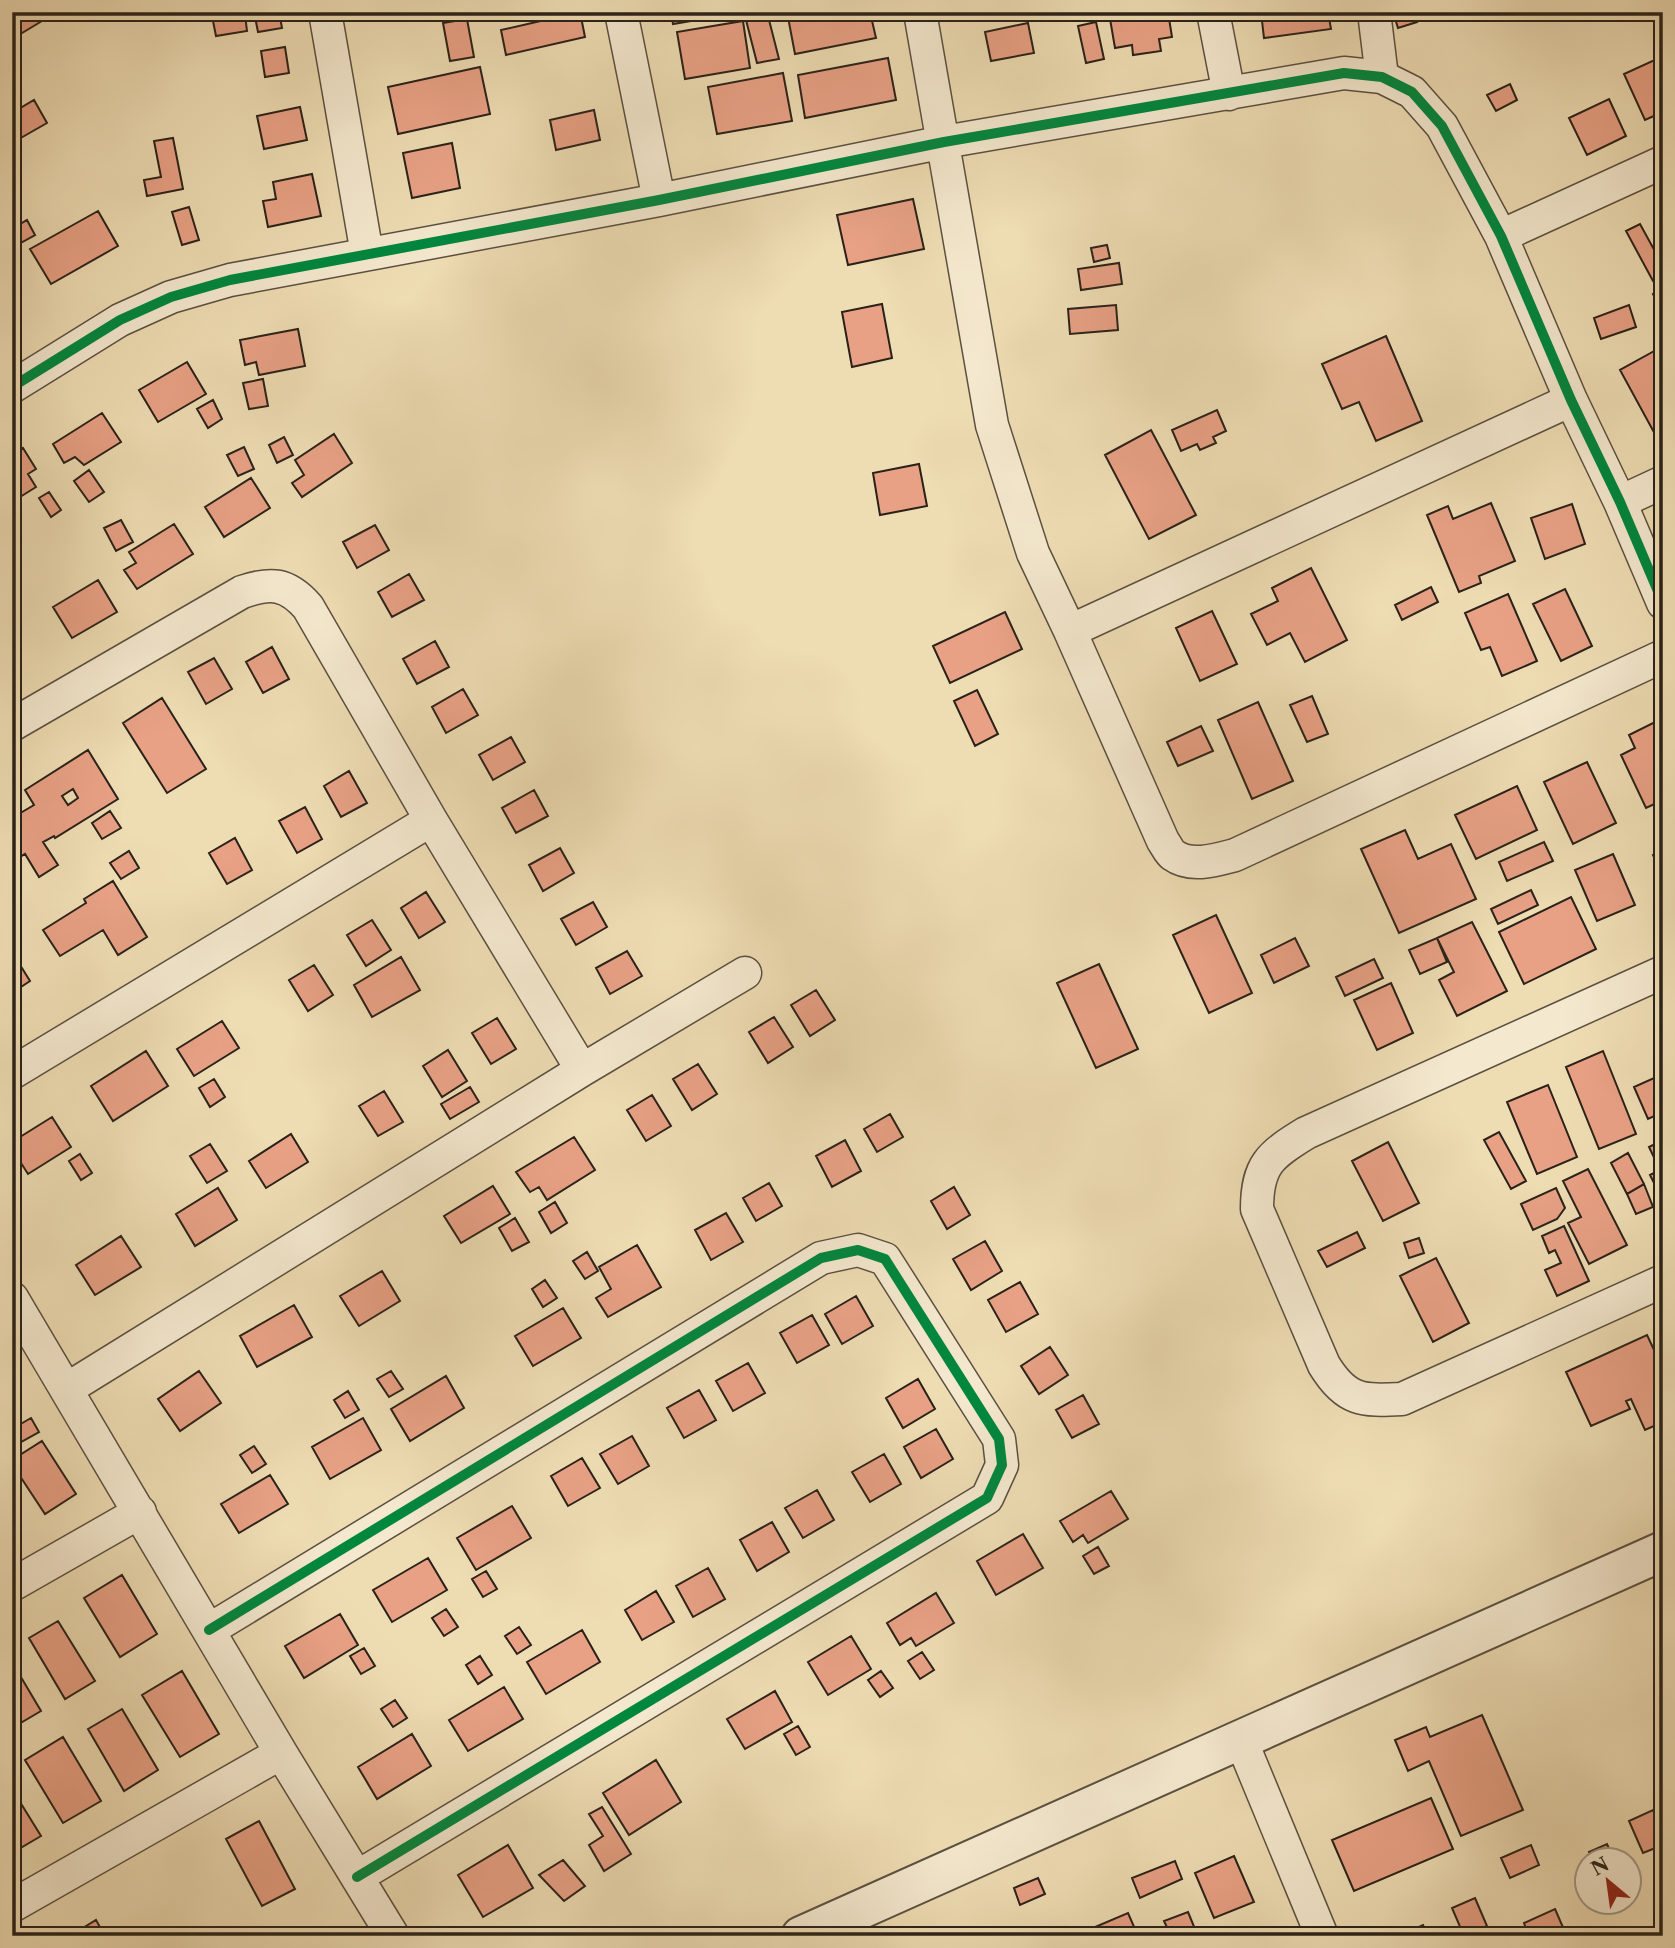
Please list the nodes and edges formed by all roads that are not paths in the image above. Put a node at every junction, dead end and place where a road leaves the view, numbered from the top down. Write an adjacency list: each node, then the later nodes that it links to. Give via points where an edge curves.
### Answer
1 (325, 12): 12 (street)
2 (621, 12): 10 (street)
3 (920, 12): 8 (street)
4 (1213, 12): 7 (street)
5 (1374, 12): 6 (street)
6 (1382, 77): 7 (street, via 1344,74); 11 (street, via 1412,92 1442,126)
7 (1229, 93): 8 (street)
8 (944, 142): 10 (street); 18 (street, via 992,425 1033,554)
9 (1663, 162): 11 (street)
10 (659, 200): 12 (street)
11 (1501, 236): 14 (street)
12 (367, 254): 13 (street, via 230,280 171,297 120,320)
13 (12, 387)
14 (1571, 400): 16 (street); 18 (street)
15 (1663, 482): 16 (street)
16 (1620, 502): 17 (street)
17 (1663, 604)
18 (1070, 631): 19 (street, via 1163,841 1173,855 1212,862)
19 (1663, 656)
20 (12, 725): 21 (street, via 242,592 279,586 295,593 308,607)
21 (431, 820): 24 (street); 25 (street)
22 (1663, 972): 26 (street, via 1306,1133 1272,1157 1257,1187 1258,1209 1324,1365 1335,1384 1351,1395 1375,1401 1402,1399)
23 (745, 973): 24 (street)
24 (582, 1070): 28 (street)
25 (12, 1073)
26 (1663, 1281)
27 (12, 1298): 28 (street)
28 (67, 1389): 29 (street)
29 (140, 1512): 31 (street); 32 (street)
30 (1663, 1551): 33 (street)
31 (12, 1586)
32 (209, 1630): 34 (street); 35 (street, via 821,1258 858,1250 886,1259 999,1439 1002,1465 987,1498)
33 (1241, 1740): 37 (street); 39 (street)
34 (281, 1753): 35 (street); 36 (street)
35 (357, 1877): 38 (street)
36 (12, 1906)
37 (1319, 1935)
38 (393, 1936)
39 (801, 1936)

